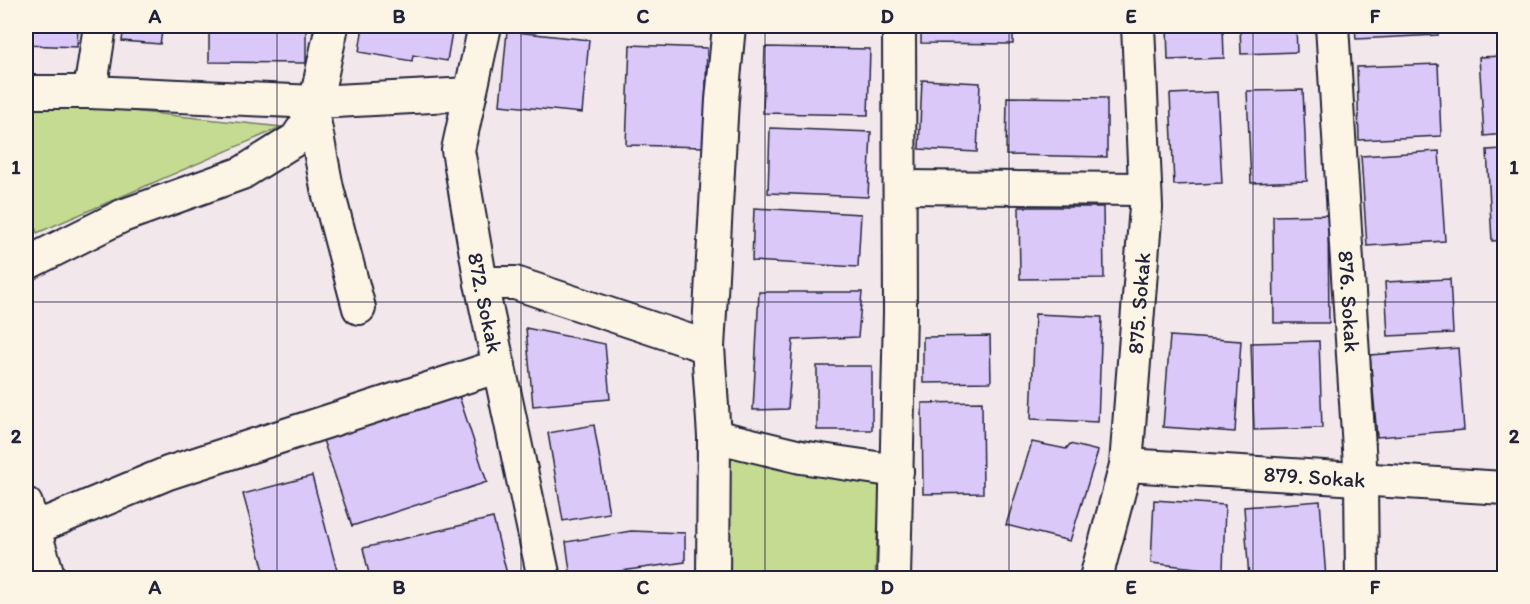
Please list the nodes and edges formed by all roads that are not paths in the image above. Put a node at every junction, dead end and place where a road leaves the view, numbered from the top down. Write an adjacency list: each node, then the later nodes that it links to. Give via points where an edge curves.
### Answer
1 (100, 26): 9 (street)
2 (332, 26): 11 (street)
3 (485, 26): 10 (street, 872. Sokak)
4 (729, 26): 17 (street)
5 (899, 26): 12 (street)
6 (1138, 26): 13 (street, 875. Sokak)
7 (1332, 26): 22 (street, 876. Sokak)
8 (26, 92): 9 (street)
9 (90, 92): 11 (street)
10 (470, 94): 11 (street); 15 (street, 872. Sokak, via 458,150)
11 (314, 108): 14 (street, via 296,140 242,173 122,216); 16 (street, via 327,188)
12 (900, 187): 13 (street); 21 (street)
13 (1145, 189): 20 (street, 875. Sokak)
14 (27, 259)
15 (481, 283): 17 (street, via 515,283); 18 (street, 872. Sokak)
16 (358, 308)
17 (708, 347): 19 (street)
18 (499, 366): 24 (street); 26 (street, 872. Sokak)
19 (714, 436): 21 (street, via 801,457); 27 (street)
20 (1126, 465): 22 (street, 879. Sokak); 29 (street, 875. Sokak)
21 (897, 471): 28 (street)
22 (1361, 480): 23 (street, 879. Sokak); 30 (street, 876. Sokak)
23 (1504, 488)
24 (29, 516): 25 (street)
25 (49, 579)
26 (544, 579)
27 (713, 579)
28 (894, 579)
29 (1096, 579)
30 (1362, 579)

